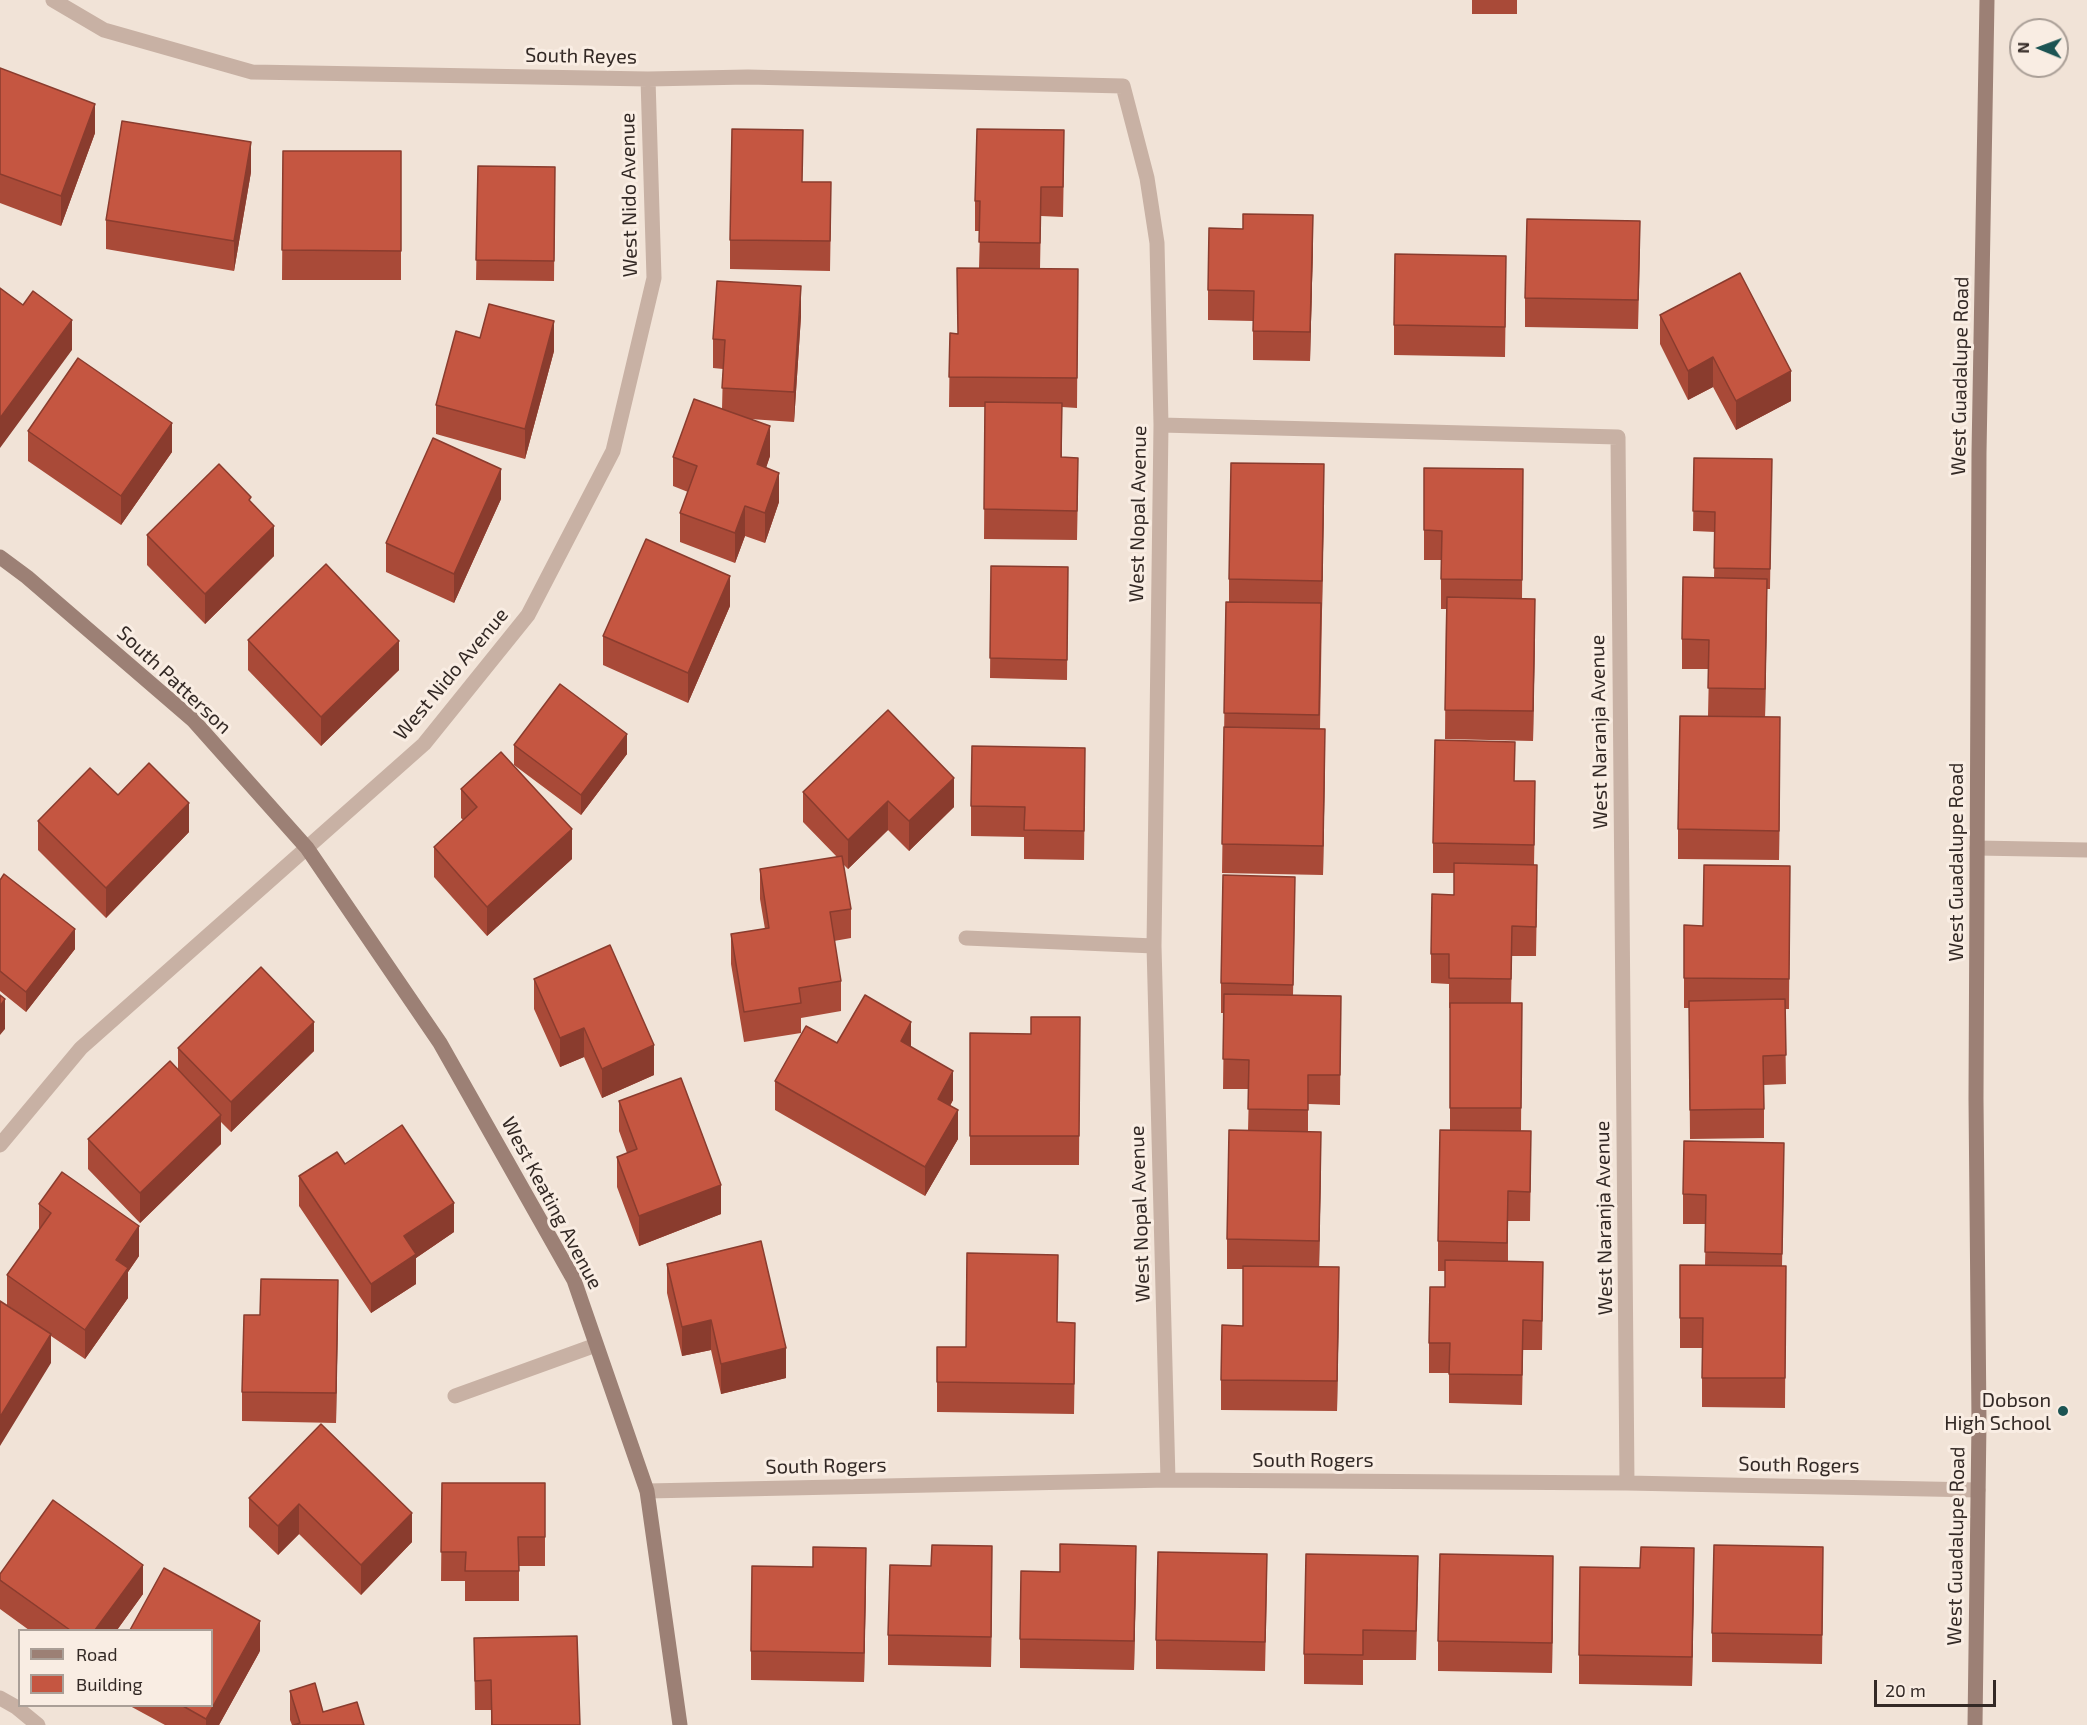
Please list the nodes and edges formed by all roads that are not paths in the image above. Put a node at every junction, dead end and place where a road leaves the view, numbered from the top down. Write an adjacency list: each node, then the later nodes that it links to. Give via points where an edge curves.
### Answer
1 (53, 0): 3 (street, South Reyes, via 104,30 252,72)
2 (1988, 0): 8 (main road, West Guadalupe Road, via 1979,453)
3 (648, 79): 4 (street, South Reyes, via 748,77); 7 (street, West Nido Avenue, via 654,278 613,451 528,615 424,744)
4 (1123, 86): 5 (street, West Nopal Avenue, via 1147,178 1157,243)
5 (1161, 425): 11 (street, West Nopal Avenue); 16 (street, West Naranja Avenue, via 1618,437)
6 (0, 557): 7 (main road, South Patterson, via 193,720)
7 (307, 848): 12 (street, West Nido Avenue, via 81,1048); 13 (main road, West Keating Avenue, via 440,1043 574,1280)
8 (1977, 848): 9 (street); 17 (main road, West Guadalupe Road)
9 (2087, 850)
10 (966, 938): 11 (street)
11 (1154, 946): 15 (street, West Nopal Avenue)
12 (0, 1145)
13 (596, 1345): 14 (street); 18 (main road, West Keating Avenue)
14 (455, 1396)
15 (1168, 1480): 16 (street, South Rogers); 18 (street, South Rogers)
16 (1627, 1483): 17 (street, South Rogers)
17 (1978, 1490): 22 (main road, West Guadalupe Road)
18 (647, 1491): 21 (main road, West Keating Avenue)
19 (0, 1698): 20 (street)
20 (38, 1725)
21 (680, 1725)
22 (1975, 1725)

